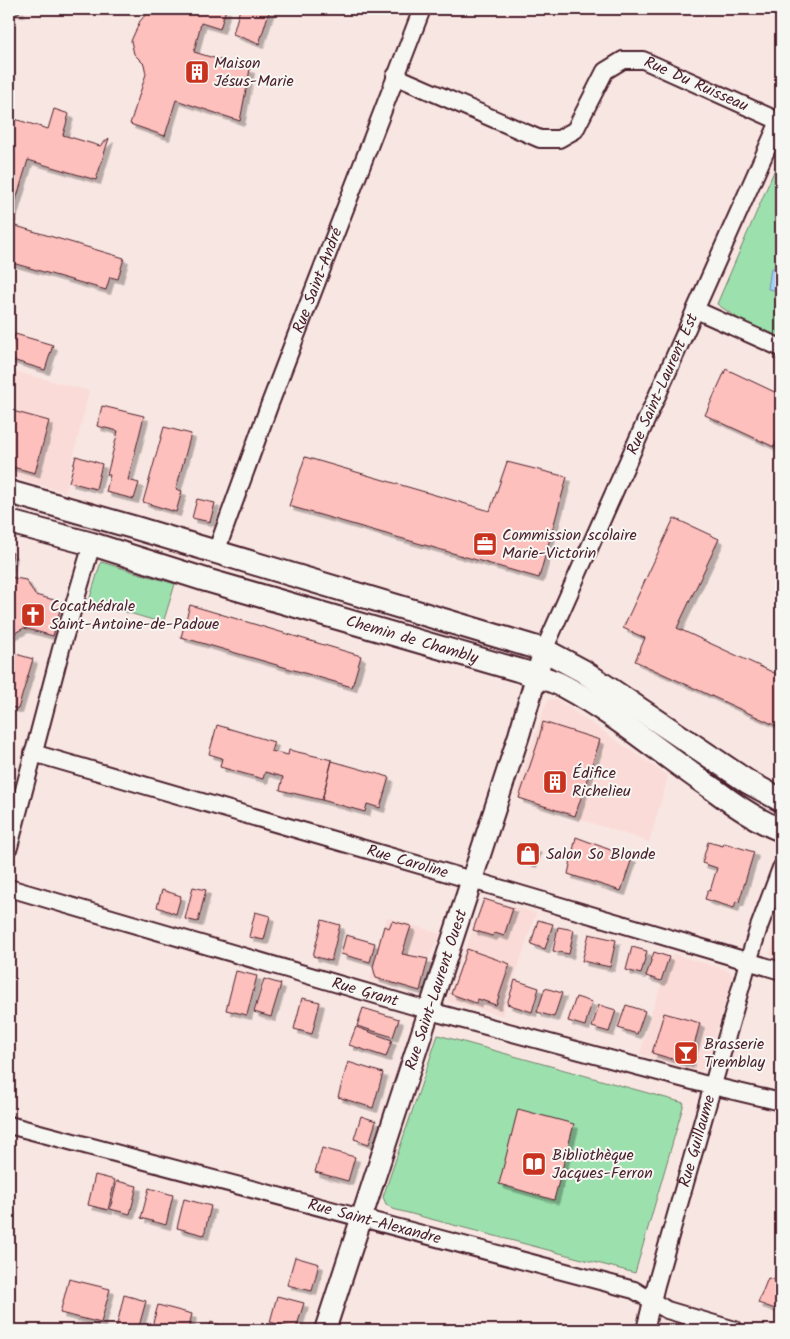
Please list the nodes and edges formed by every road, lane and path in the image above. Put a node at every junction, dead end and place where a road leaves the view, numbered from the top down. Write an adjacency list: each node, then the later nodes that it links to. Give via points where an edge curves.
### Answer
1 (422, 9): 2 (street, Rue Saint-André)
2 (395, 76): 3 (street, Rue Du Ruisseau, via 540,139 559,139 575,130 605,71 623,60 643,60); 9 (street, Rue Saint-André)
3 (780, 119): 4 (street, Rue Saint-Laurent Est)
4 (696, 310): 5 (street); 10 (street, Rue Saint-Laurent Est)
5 (781, 348)
6 (9, 492): 9 (main road, Chemin de Chambly)
7 (9, 522): 8 (main road, Chemin de Chambly)
8 (92, 544): 11 (main road, Chemin de Chambly); 12 (street)
9 (216, 552): 10 (main road, Chemin de Chambly)
10 (544, 650): 11 (street, Rue Saint-Laurent Ouest); 13 (main road, Chemin de Chambly, via 583,671 748,782)
11 (536, 676): 14 (main road, Chemin de Chambly, via 563,686 592,703 730,801); 17 (street, Rue Saint-Laurent Ouest)
12 (34, 754): 15 (street); 17 (street, Rue Caroline)
13 (781, 800)
14 (781, 830)
15 (9, 847)
16 (781, 868): 19 (street, Rue Guillaume)
17 (472, 880): 19 (street, Rue Caroline); 21 (street, Rue Saint-Laurent Ouest)
18 (9, 888): 21 (street, Rue Grant)
19 (748, 962): 20 (street, Rue Caroline); 22 (street, Rue Guillaume)
20 (781, 971)
21 (429, 1010): 22 (street, Rue Grant); 25 (street, Rue Saint-Laurent Ouest)
22 (713, 1086): 23 (street, Rue Grant); 26 (street, Rue Guillaume)
23 (781, 1102)
24 (9, 1125): 25 (street, Rue Saint-Alexandre)
25 (362, 1218): 26 (street, Rue Saint-Alexandre, via 634,1290); 27 (street, Rue Saint-Laurent Ouest)
26 (652, 1301): 28 (street, Rue Guillaume); 29 (street, Rue Saint-Alexandre, via 677,1314)
27 (325, 1330)
28 (644, 1330)
29 (735, 1330)

